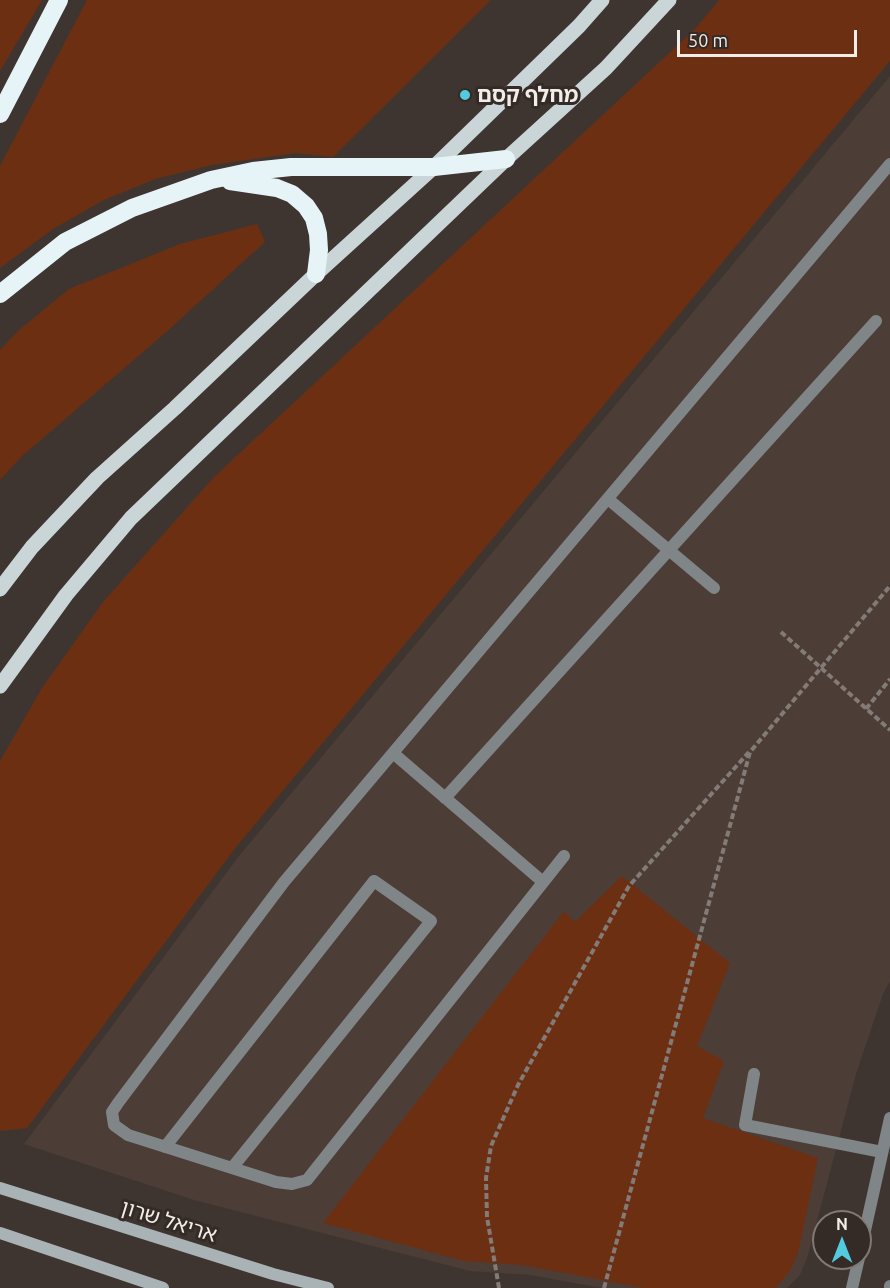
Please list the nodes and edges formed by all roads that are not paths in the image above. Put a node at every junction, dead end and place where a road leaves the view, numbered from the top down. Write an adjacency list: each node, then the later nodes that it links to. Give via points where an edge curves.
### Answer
1 (59, 0): 4 (highway)
2 (602, 0): 7 (main road)
3 (669, 0): 5 (main road, via 606,68)
4 (0, 114)
5 (506, 159): 7 (highway); 16 (main road, via 131,518 66,595)
6 (890, 164): 12 (street)
7 (434, 166): 8 (highway, via 291,167); 9 (main road)
8 (211, 180): 9 (highway, via 277,188 306,206 318,234); 10 (highway, via 132,208 65,242)
9 (316, 274): 15 (main road, via 97,478 32,547)
10 (0, 294)
11 (876, 321): 13 (street)
12 (608, 498): 13 (street); 17 (street)
13 (669, 550): 14 (street); 18 (street)
14 (714, 588)
15 (0, 589)
16 (0, 686)
17 (393, 753): 18 (street); 23 (street, via 284,882 112,1112 114,1125 128,1135)
18 (445, 798): 20 (street)
19 (564, 856): 20 (street)
20 (543, 882): 25 (street, via 307,1180 292,1184 276,1182)
21 (754, 1074): 24 (street, via 745,1125)
22 (890, 1118): 24 (street)
23 (165, 1147): 25 (street); 25 (street, via 374,881 431,921)
24 (882, 1152): 27 (street)
25 (232, 1168)
26 (0, 1188): 31 (main road, אריאל שרון)
27 (869, 1210)
28 (0, 1233): 30 (main road)
29 (856, 1270): 32 (street)
30 (163, 1288)
31 (328, 1288)
32 (852, 1288)

